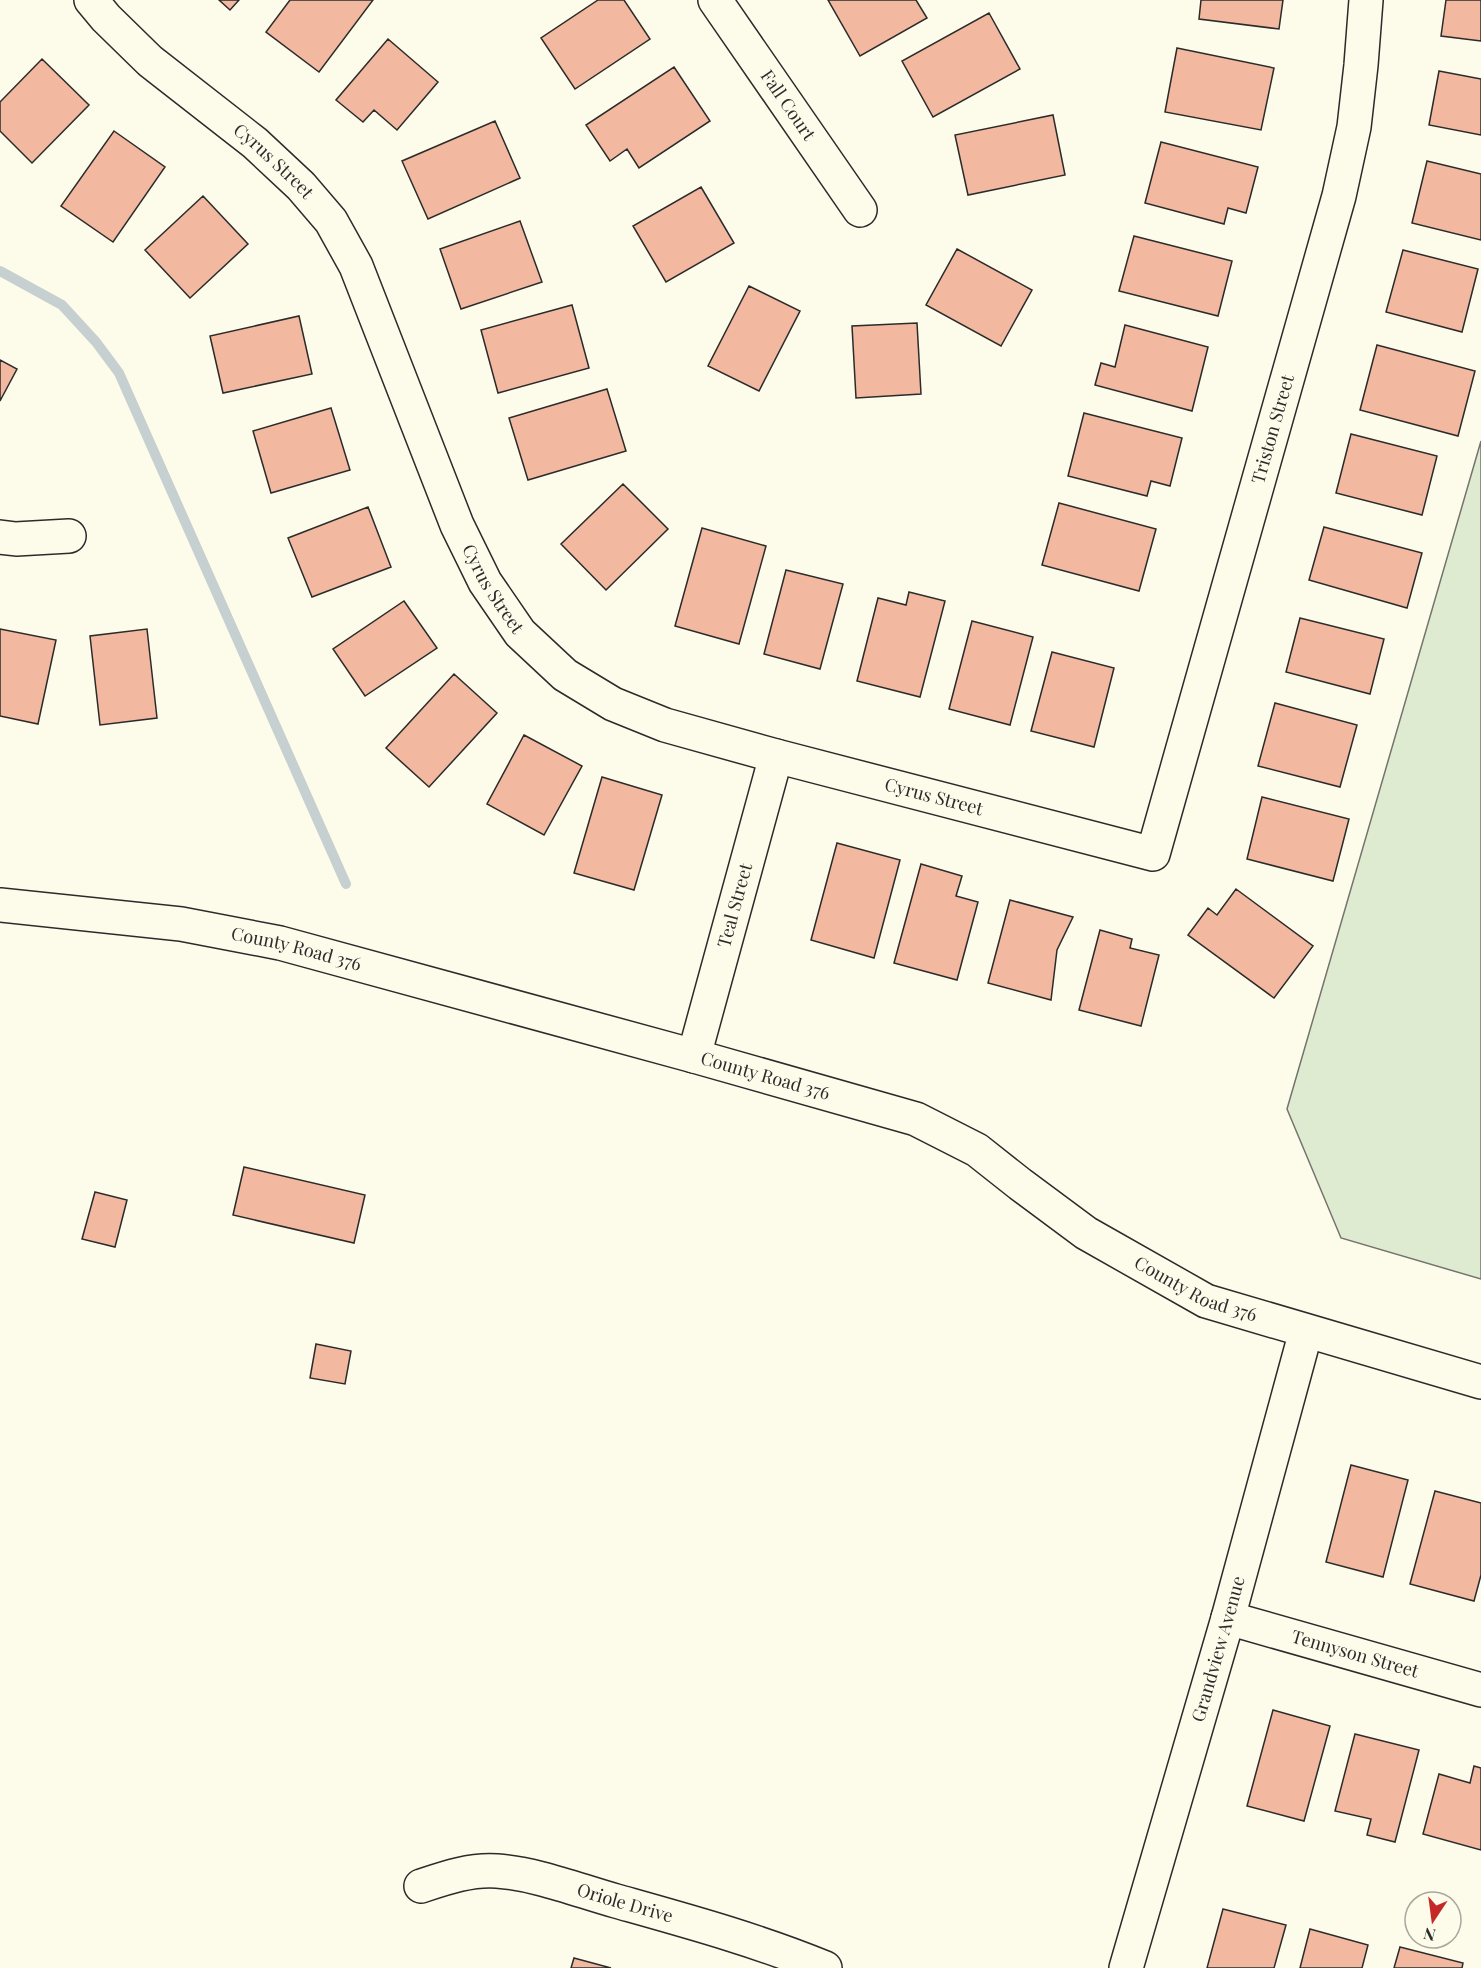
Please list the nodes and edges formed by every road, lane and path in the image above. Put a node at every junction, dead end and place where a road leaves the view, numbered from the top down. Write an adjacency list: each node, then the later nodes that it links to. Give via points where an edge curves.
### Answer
1 (91, 0): 7 (street, Cyrus Street, via 150,61 255,143 331,221 356,266 457,525 485,582 520,633 565,675 613,704 664,725)
2 (715, 0): 4 (street, Fall Court)
3 (1366, 0): 8 (street, Triston Street, via 1353,126 1339,196)
4 (860, 210)
5 (69, 536): 6 (street)
6 (0, 537)
7 (776, 756): 8 (street, Cyrus Street); 10 (street, Teal Street)
8 (1153, 854)
9 (0, 905): 10 (street, County Road 376, via 181,924 280,943)
10 (694, 1056): 11 (street, County Road 376, via 916,1119 976,1150 1086,1233 1206,1301)
11 (1305, 1331): 12 (street, County Road 376); 13 (street, Grandview Avenue)
12 (1481, 1382)
13 (1228, 1618): 14 (street, Tennyson Street); 17 (street, Grandview Avenue)
14 (1481, 1690)
15 (421, 1886): 16 (street, Oriole Drive, via 456,1875 495,1871 531,1876 721,1931)
16 (825, 1968)
17 (1126, 1968)

